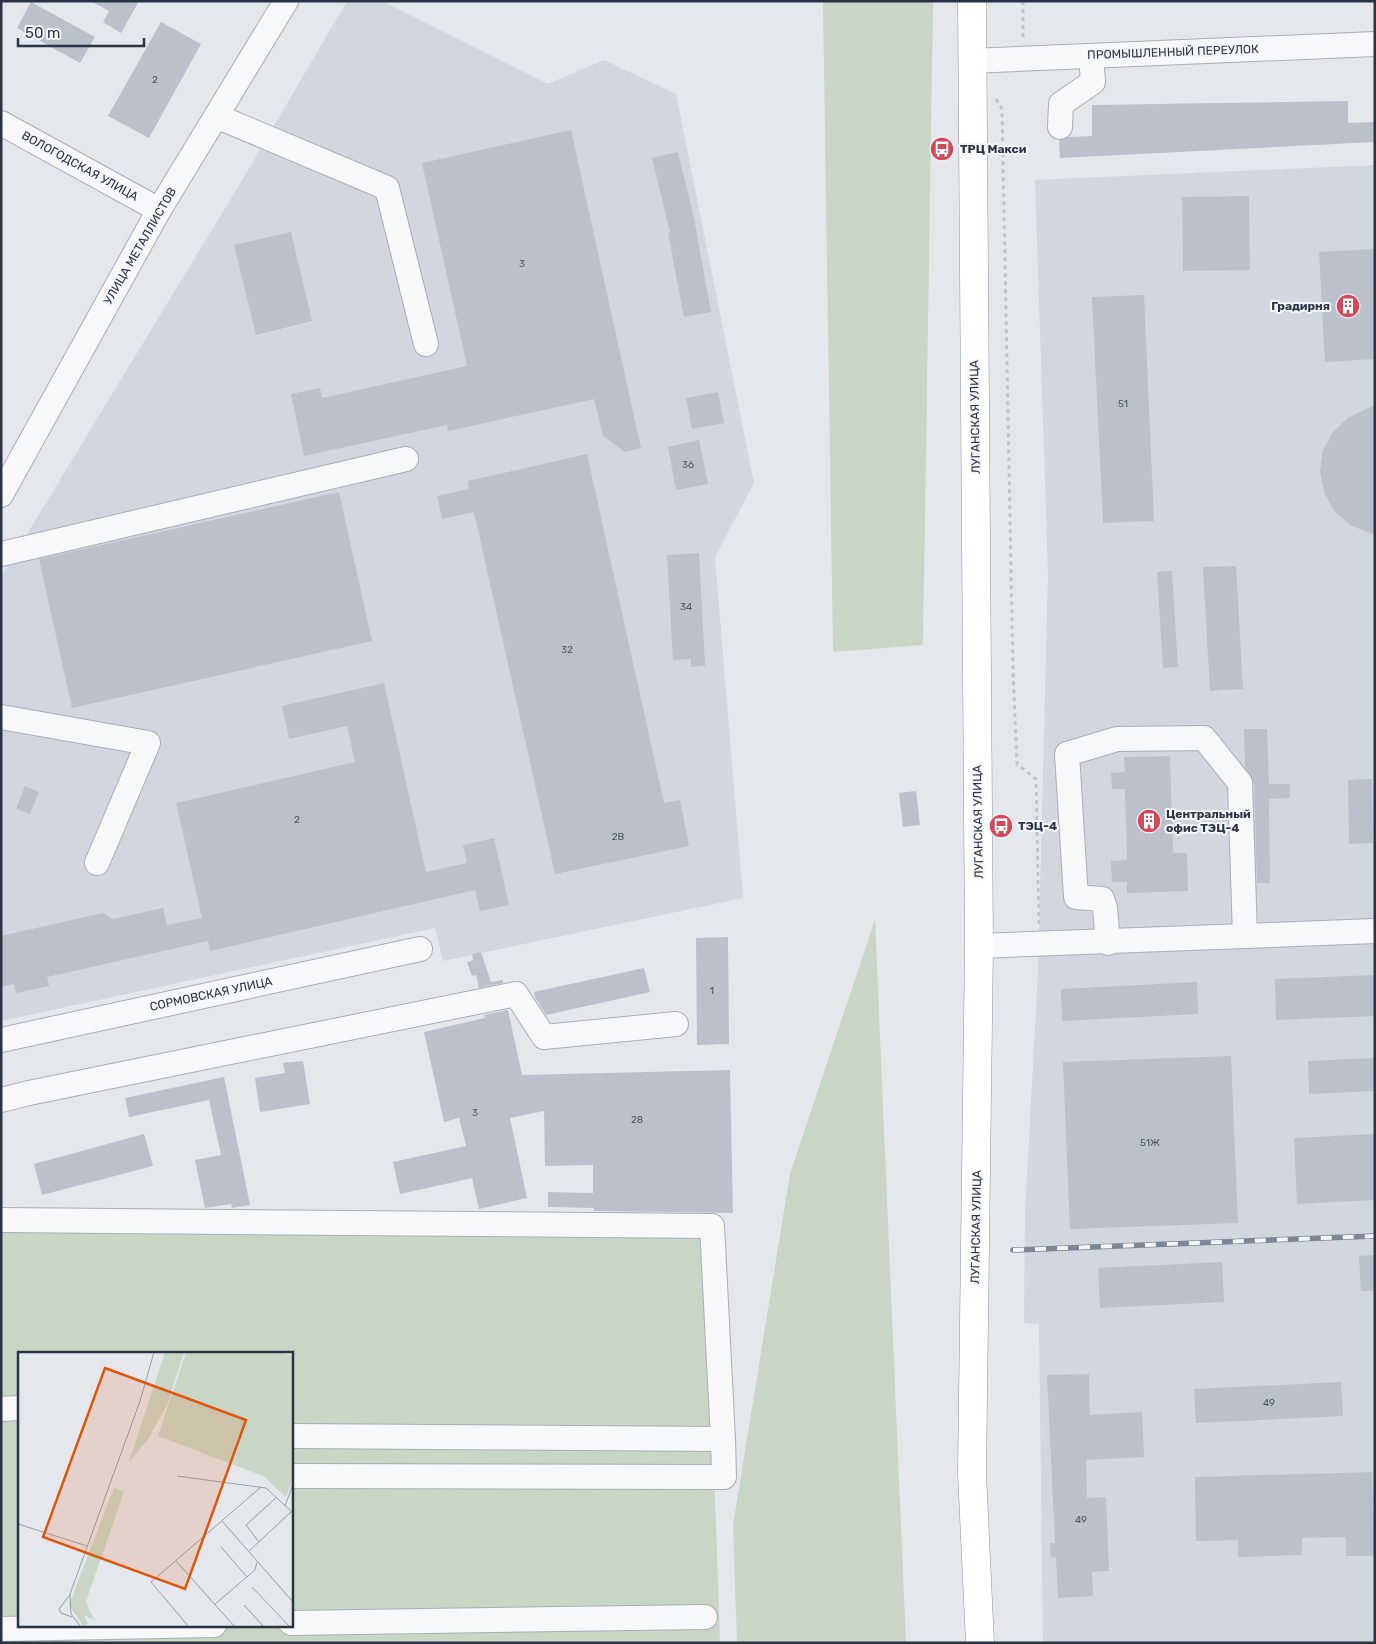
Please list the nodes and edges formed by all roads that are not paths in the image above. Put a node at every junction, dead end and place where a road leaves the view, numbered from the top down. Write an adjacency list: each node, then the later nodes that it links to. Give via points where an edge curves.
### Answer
1 (286, 1): 6 (street, УЛИЦА МЕТАЛЛИСТОВ)
2 (972, 1): 5 (highway, ЛУГАНСКАЯ УЛИЦА)
3 (1375, 44): 4 (street, ПРОМЫШЛЕННЫЙ ПЕРЕУЛОК)
4 (1091, 56): 5 (street, ПРОМЫШЛЕННЫЙ ПЕРЕУЛОК); 8 (street, via 1093,82 1061,104)
5 (971, 61): 19 (highway, ЛУГАНСКАЯ УЛИЦА)
6 (216, 116): 9 (street, УЛИЦА МЕТАЛЛИСТОВ); 10 (street, via 387,188)
7 (1, 123): 9 (street, ВОЛОГОДСКАЯ УЛИЦА)
8 (1060, 127)
9 (159, 210): 12 (street, УЛИЦА МЕТАЛЛИСТОВ)
10 (426, 344)
11 (406, 459): 13 (street)
12 (1, 495)
13 (1, 554)
14 (1, 717): 15 (street, via 148,743)
15 (98, 863)
16 (1375, 931): 17 (street)
17 (1246, 936): 18 (street); 18 (street, via 1240,783 1204,738 1117,739 1067,754 1076,897 1102,898)
18 (1108, 943): 19 (street)
19 (979, 946): 34 (highway, ЛУГАНСКАЯ УЛИЦА, via 972,1473)
20 (420, 949): 22 (street, СОРМОВСКАЯ УЛИЦА)
21 (676, 1024): 23 (street, via 544,1037 516,994)
22 (1, 1040)
23 (1, 1100)
24 (1, 1220): 28 (street, via 712,1226)
25 (18, 1408): 26 (street)
26 (1, 1409)
27 (292, 1436): 28 (street)
28 (723, 1439): 29 (street, via 724,1477)
29 (292, 1476)
30 (705, 1617): 31 (street)
31 (292, 1624)
32 (161, 1626): 33 (street)
33 (1, 1629)
34 (980, 1643)

